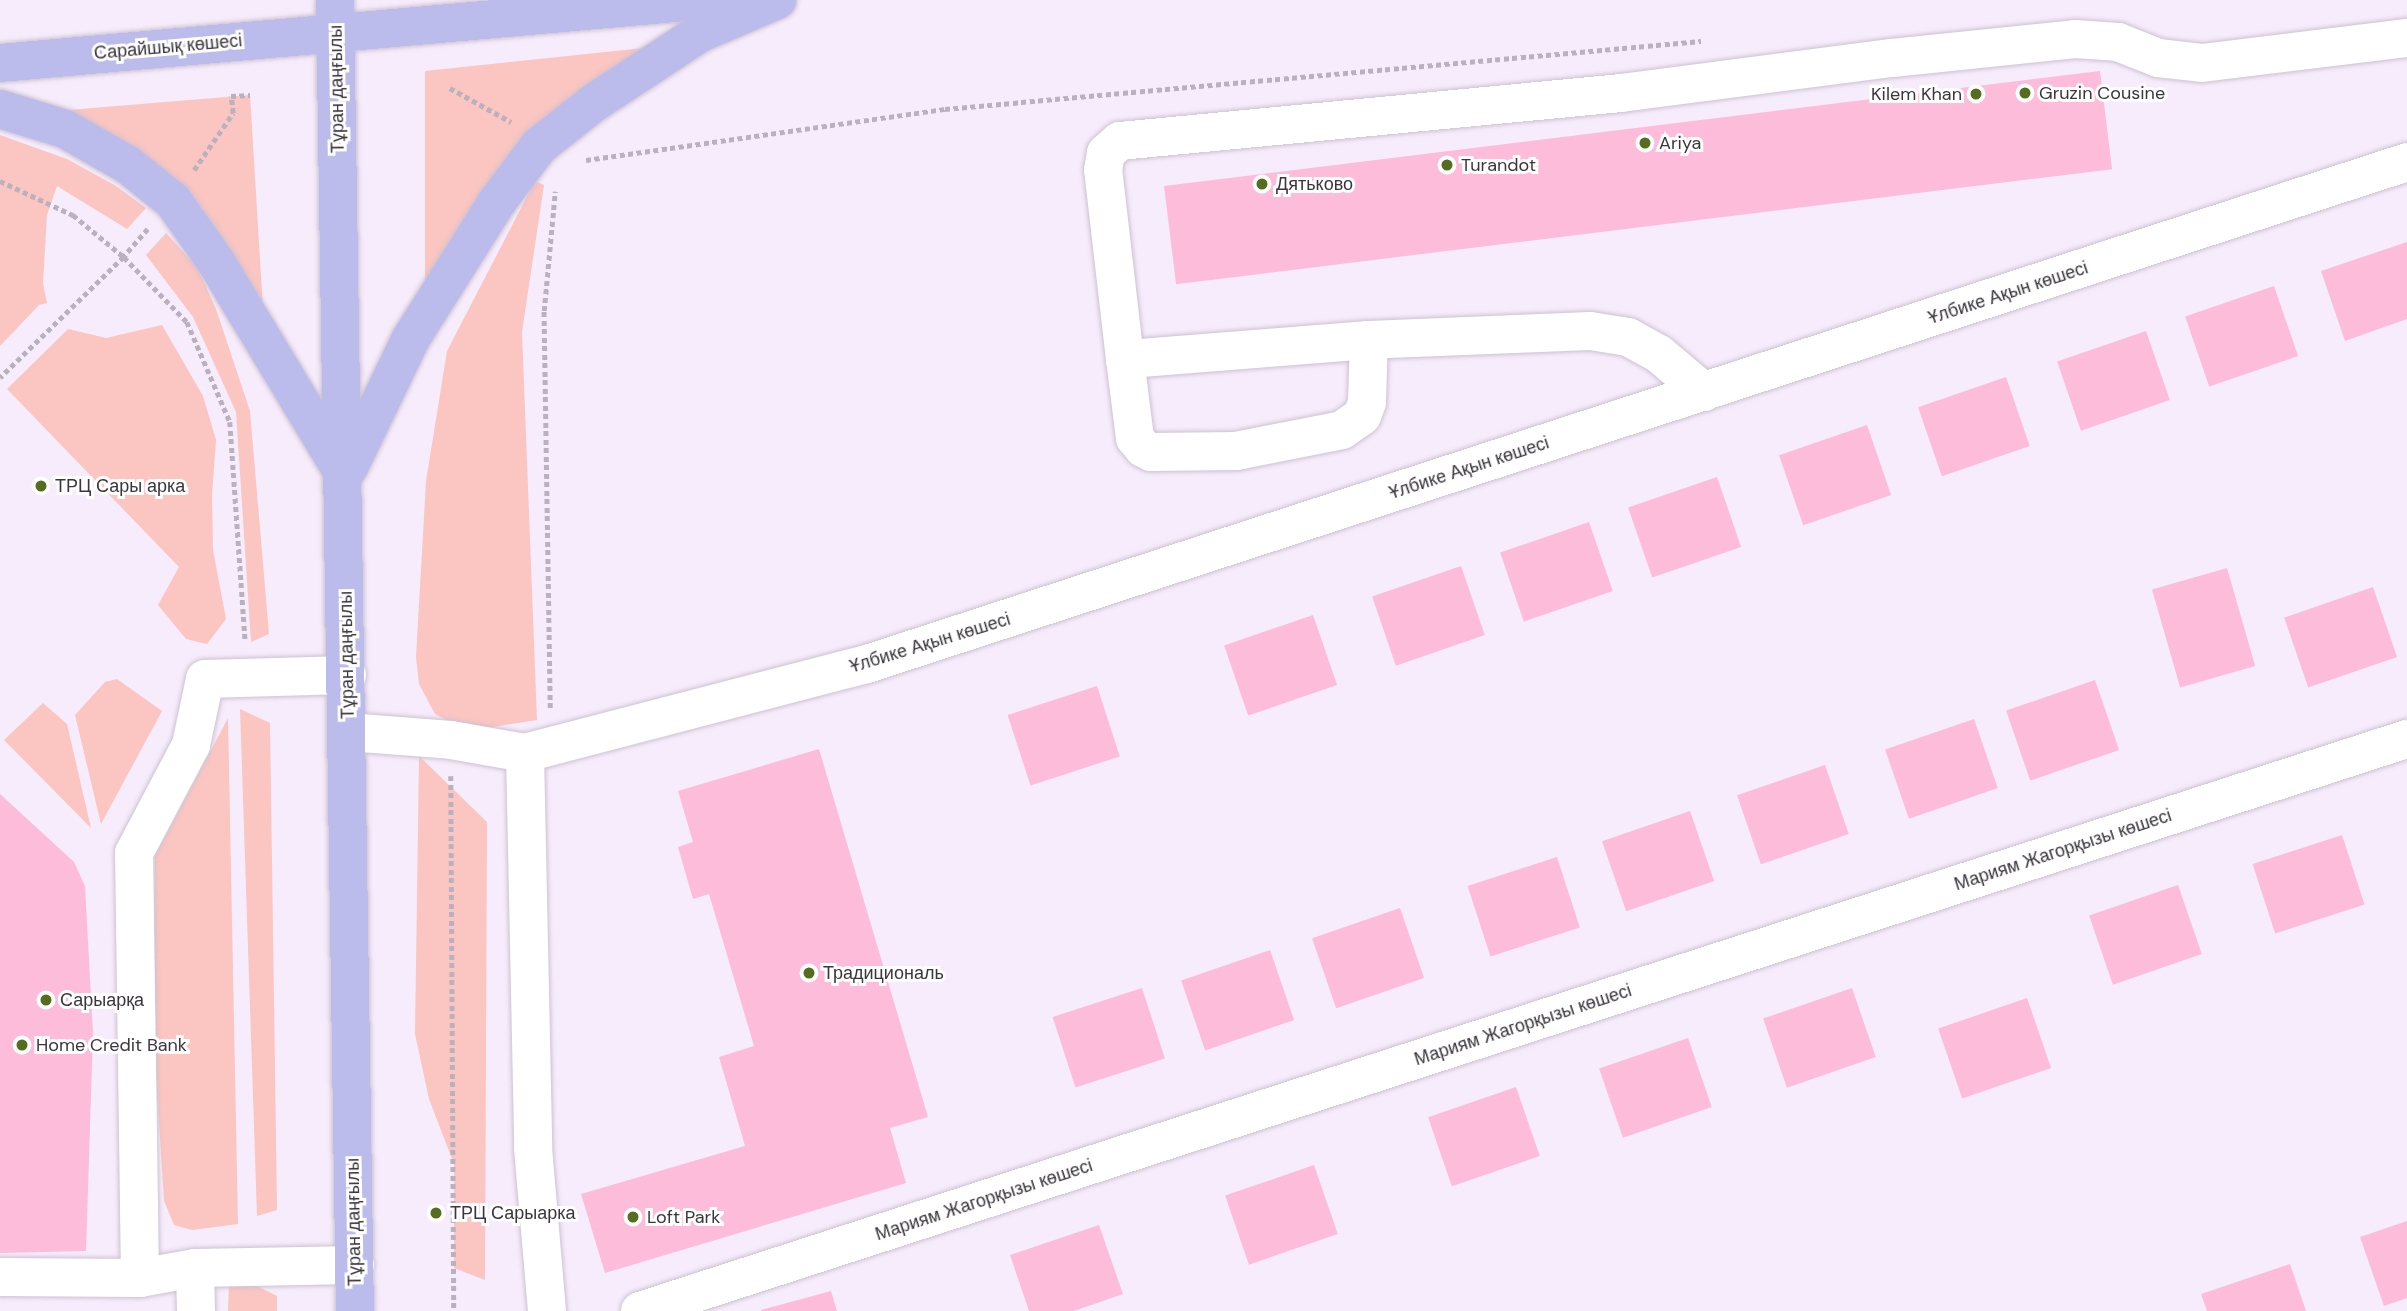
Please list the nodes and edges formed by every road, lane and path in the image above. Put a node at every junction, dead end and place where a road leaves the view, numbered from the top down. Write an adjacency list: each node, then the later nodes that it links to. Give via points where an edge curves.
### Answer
1 (708, 0): 3 (main road, Сарайшық көшесі)
2 (777, 0): 22 (main road, via 700,33 539,146 497,202 410,340)
3 (336, 17): 6 (main road, Сарайшық көшесі); 22 (main road, Тұран даңғылы)
4 (2407, 38): 19 (street, via 2202,63 2158,58 2118,42 2075,39 1621,93 1120,141 1106,153 1103,170)
5 (1711, 40): 11 (path, via 945,110)
6 (0, 63)
7 (450, 88): 10 (path)
8 (250, 95): 13 (path, via 231,96 233,113)
9 (0, 109): 22 (main road, via 65,129 128,165 173,201 216,262)
10 (517, 125)
11 (584, 160)
12 (2407, 162): 21 (street, Ұлбике Ақын көшесі)
13 (189, 177)
14 (0, 181): 17 (path, via 73,215)
15 (555, 190): 28 (path, via 544,311)
16 (149, 228): 17 (path)
17 (124, 257): 20 (path); 23 (path, via 187,322 230,422)
18 (1369, 340): 19 (street); 19 (street, via 1367,402 1362,416 1342,430 1236,451 1151,452 1143,448 1135,438); 21 (street, via 1590,331 1628,337 1659,354)
19 (1125, 359)
20 (0, 379)
21 (1704, 392): 28 (street, Ұлбике Ақын көшесі, via 867,664)
22 (345, 475): 24 (main road, Тұран даңғылы)
23 (245, 639)
24 (347, 675): 25 (main road, Тұран даңғылы); 32 (street, via 205,678 191,745 134,853)
25 (348, 732): 27 (street); 29 (main road, Тұран даңғылы)
26 (2407, 739): 37 (street, Мариям Жагорқызы көшесі)
27 (451, 740): 28 (street); 35 (path)
28 (538, 749): 36 (street, via 533,1149)
29 (355, 1265): 30 (street); 34 (main road, Тұран даңғылы)
30 (195, 1268): 32 (street); 33 (street)
31 (0, 1277): 32 (street)
32 (140, 1278)
33 (196, 1311)
34 (355, 1311)
35 (454, 1311)
36 (547, 1311)
37 (639, 1311)

